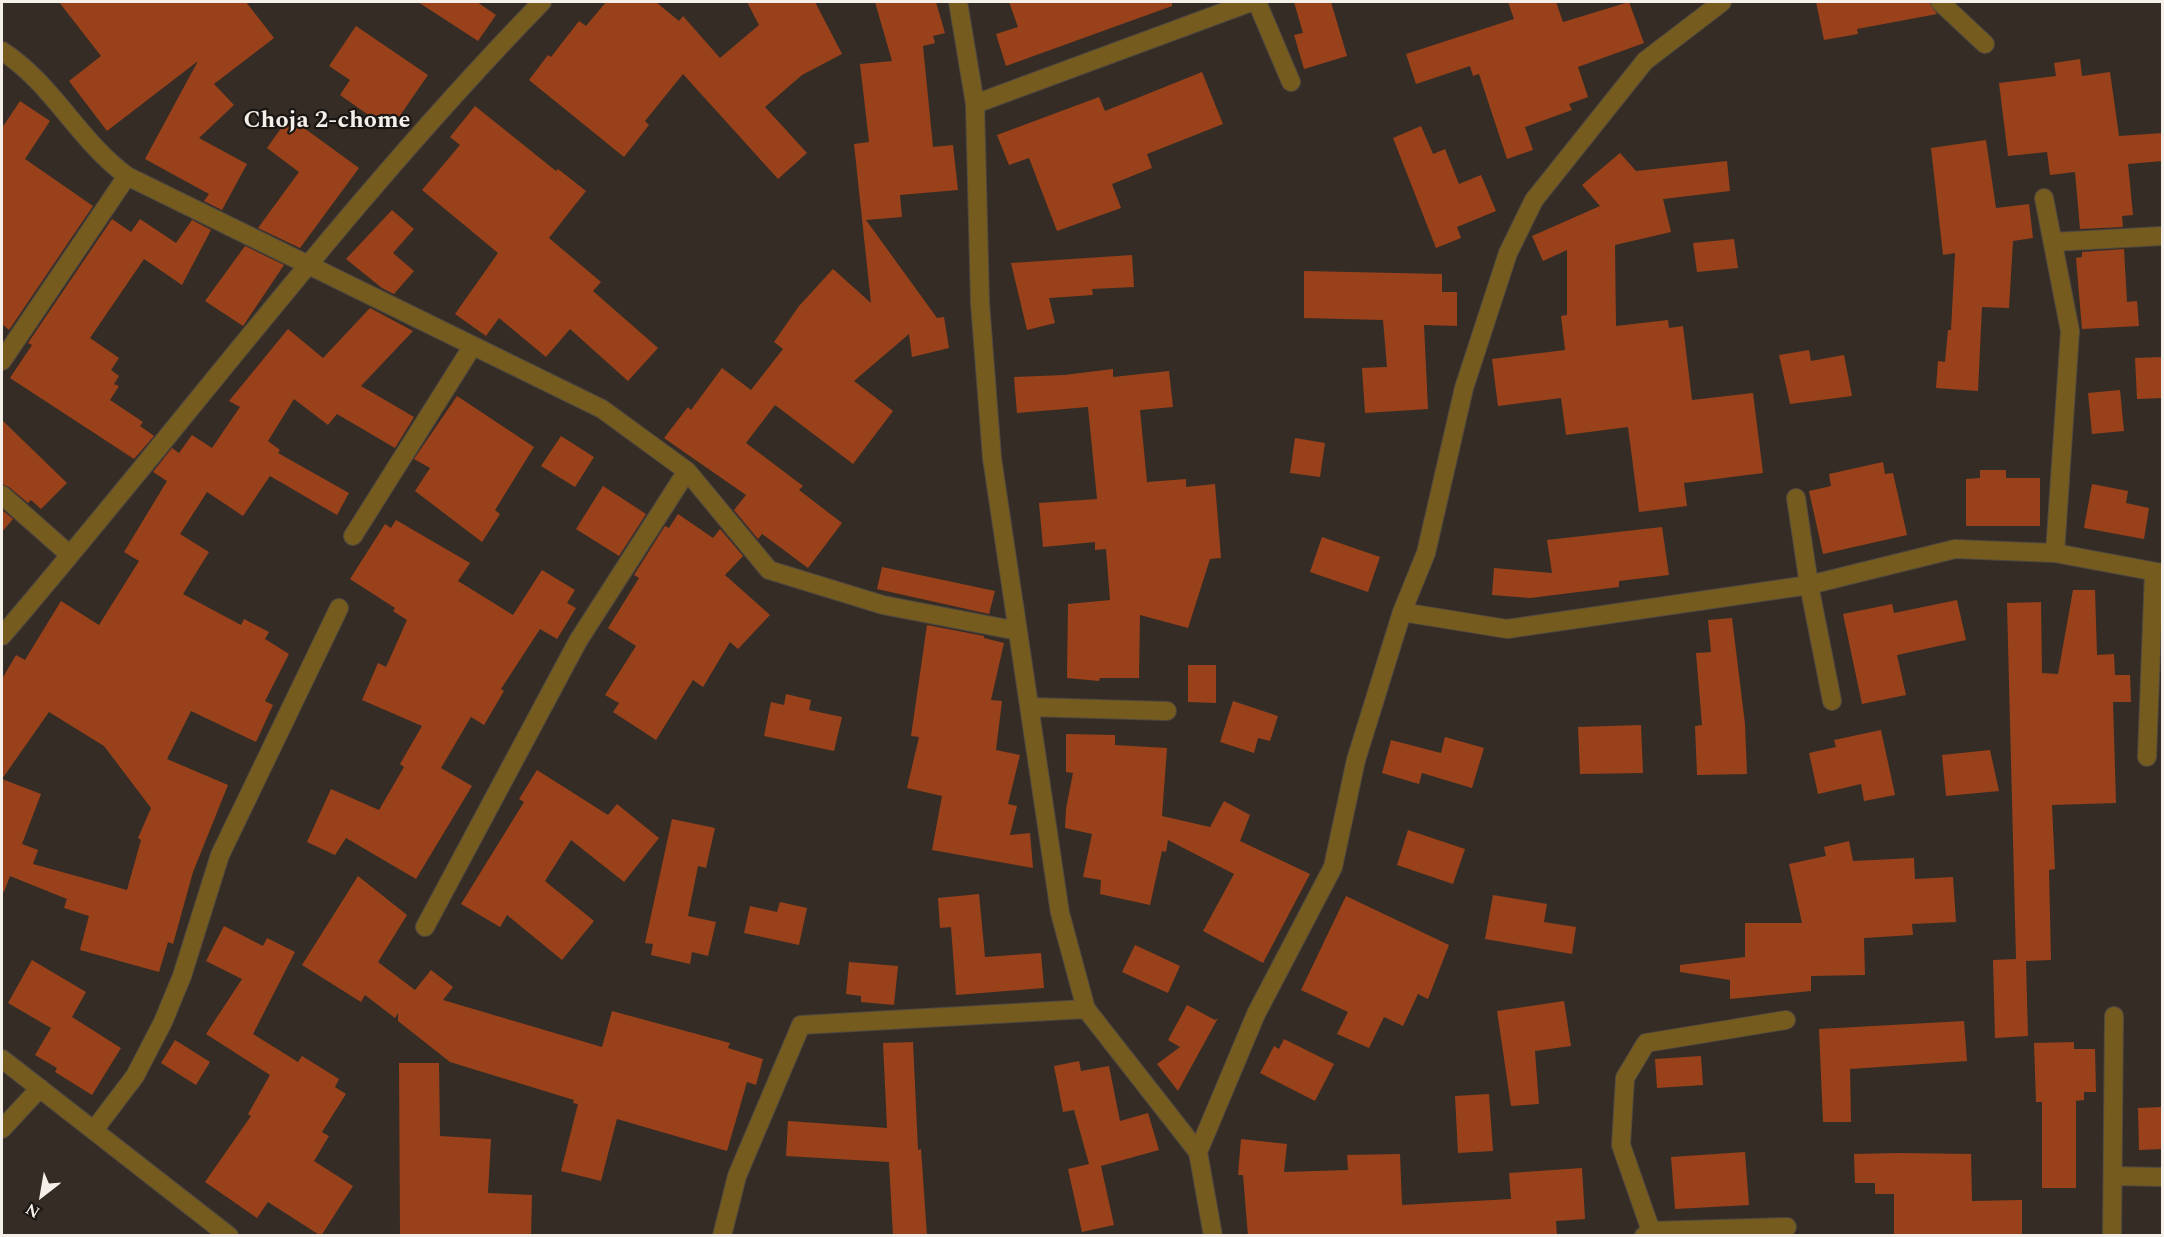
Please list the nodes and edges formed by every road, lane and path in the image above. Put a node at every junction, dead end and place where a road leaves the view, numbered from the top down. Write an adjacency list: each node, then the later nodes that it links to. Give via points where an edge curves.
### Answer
1 (542, 2): 15 (street, via 476,69)
2 (958, 2): 10 (street)
3 (1251, 2): 10 (street)
4 (1257, 2): 9 (street)
5 (1719, 2): 27 (street, via 1645,61 1534,200 1508,253 1464,388 1426,553)
6 (1940, 2): 7 (street)
7 (1986, 44)
8 (2, 51): 11 (street, via 24,65 107,162)
9 (1290, 82)
10 (975, 104): 28 (street, via 980,303 992,458)
11 (127, 176): 15 (street); 17 (street)
12 (2044, 198): 14 (street)
13 (2162, 236): 14 (street)
14 (2053, 242): 22 (street, via 2070,331)
15 (308, 267): 16 (street); 23 (street)
16 (472, 347): 18 (street, via 602,409); 21 (street)
17 (2, 361)
18 (687, 471): 28 (street, via 769,570 883,605); 34 (street, via 578,641)
19 (2, 495): 23 (street)
20 (1796, 498): 25 (street)
21 (352, 536)
22 (2055, 553): 24 (street); 25 (street, via 1955,549)
23 (70, 555): 29 (street)
24 (2158, 572): 33 (street)
25 (1809, 585): 27 (street, via 1507,629); 30 (street)
26 (339, 608): 41 (street, via 220,855 182,976 163,1022 135,1076)
27 (1402, 612): 42 (street, via 1356,760 1333,867 1256,1014)
28 (1018, 631): 31 (street)
29 (2, 636)
30 (1832, 701)
31 (1030, 707): 32 (street); 35 (street, via 1060,913)
32 (1167, 711)
33 (2146, 757)
34 (425, 927)
35 (1086, 1009): 42 (street); 48 (street, via 801,1025 737,1176)
36 (2114, 1016): 43 (street)
37 (1786, 1020): 46 (street, via 1646,1043 1625,1078 1621,1146)
38 (2, 1059): 39 (street)
39 (40, 1088): 40 (street); 41 (street)
40 (2, 1129)
41 (94, 1130): 47 (street)
42 (1198, 1152): 49 (street)
43 (2113, 1176): 44 (street); 50 (street)
44 (2163, 1177)
45 (1787, 1227): 46 (street)
46 (1648, 1234)
47 (229, 1236)
48 (722, 1236)
49 (1213, 1236)
50 (2112, 1236)

